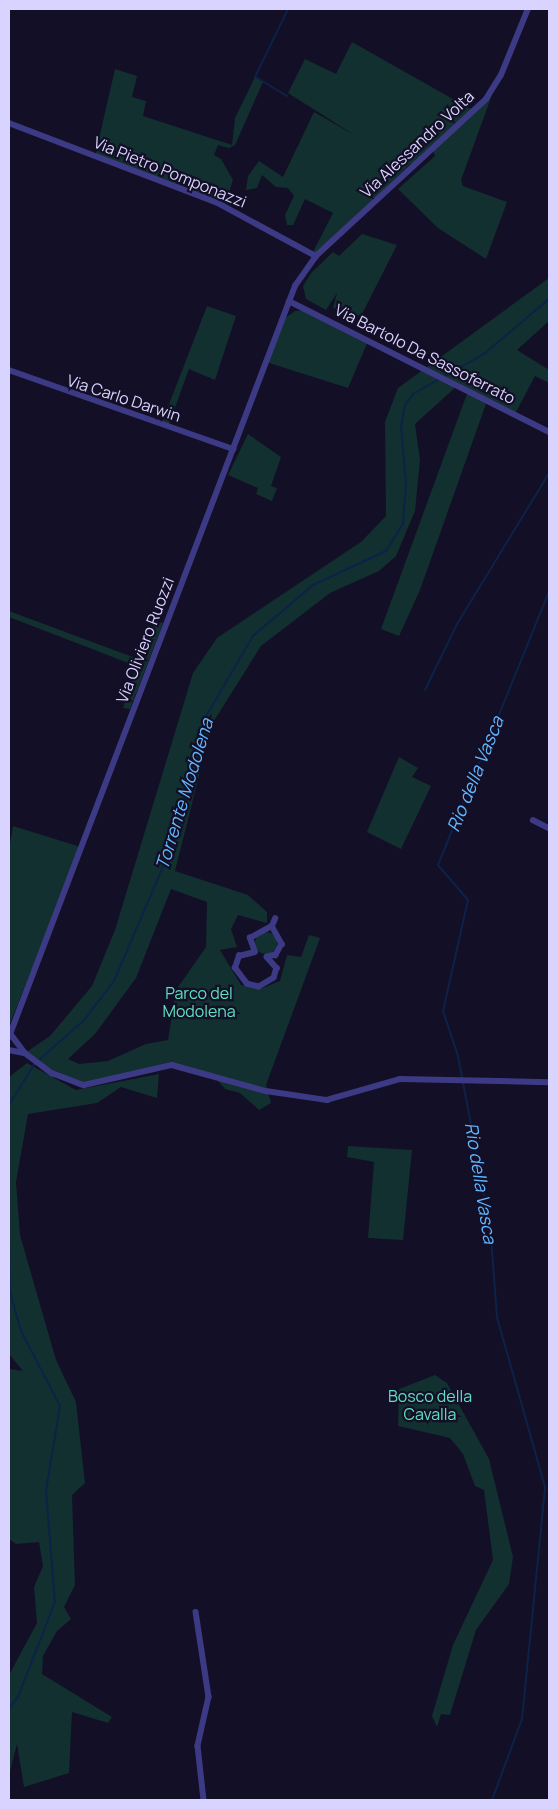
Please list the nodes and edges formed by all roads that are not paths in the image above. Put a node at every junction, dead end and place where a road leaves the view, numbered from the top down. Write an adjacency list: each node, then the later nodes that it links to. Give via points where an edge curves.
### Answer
1 (528, 9): 3 (street, Via Alessandro Volta, via 501,75 486,98)
2 (9, 123): 3 (street, Via Pietro Pomponazzi, via 216,202)
3 (316, 256): 4 (street, Via Oliviero Ruozzi)
4 (289, 301): 6 (street, Via Bartolo Da Sassoferrato); 7 (street, Via Oliviero Ruozzi)
5 (9, 370): 7 (street, Via Carlo Darwin)
6 (549, 432)
7 (233, 449): 14 (street, Via Oliviero Ruozzi)
8 (533, 820): 9 (street)
9 (549, 828)
10 (275, 919): 11 (street)
11 (272, 926): 12 (street, via 250,938); 13 (street, via 281,950)
12 (255, 952): 13 (street); 13 (street, via 239,956 235,968 247,984 259,987 274,978 277,968)
13 (267, 956)
14 (10, 1035): 16 (street)
15 (9, 1050): 16 (street)
16 (25, 1053): 17 (street, via 52,1073 89,1085 183,1065 266,1091 327,1100 400,1079)
17 (549, 1082)
18 (196, 1612): 19 (street, via 209,1697 198,1746)
19 (204, 1800)

